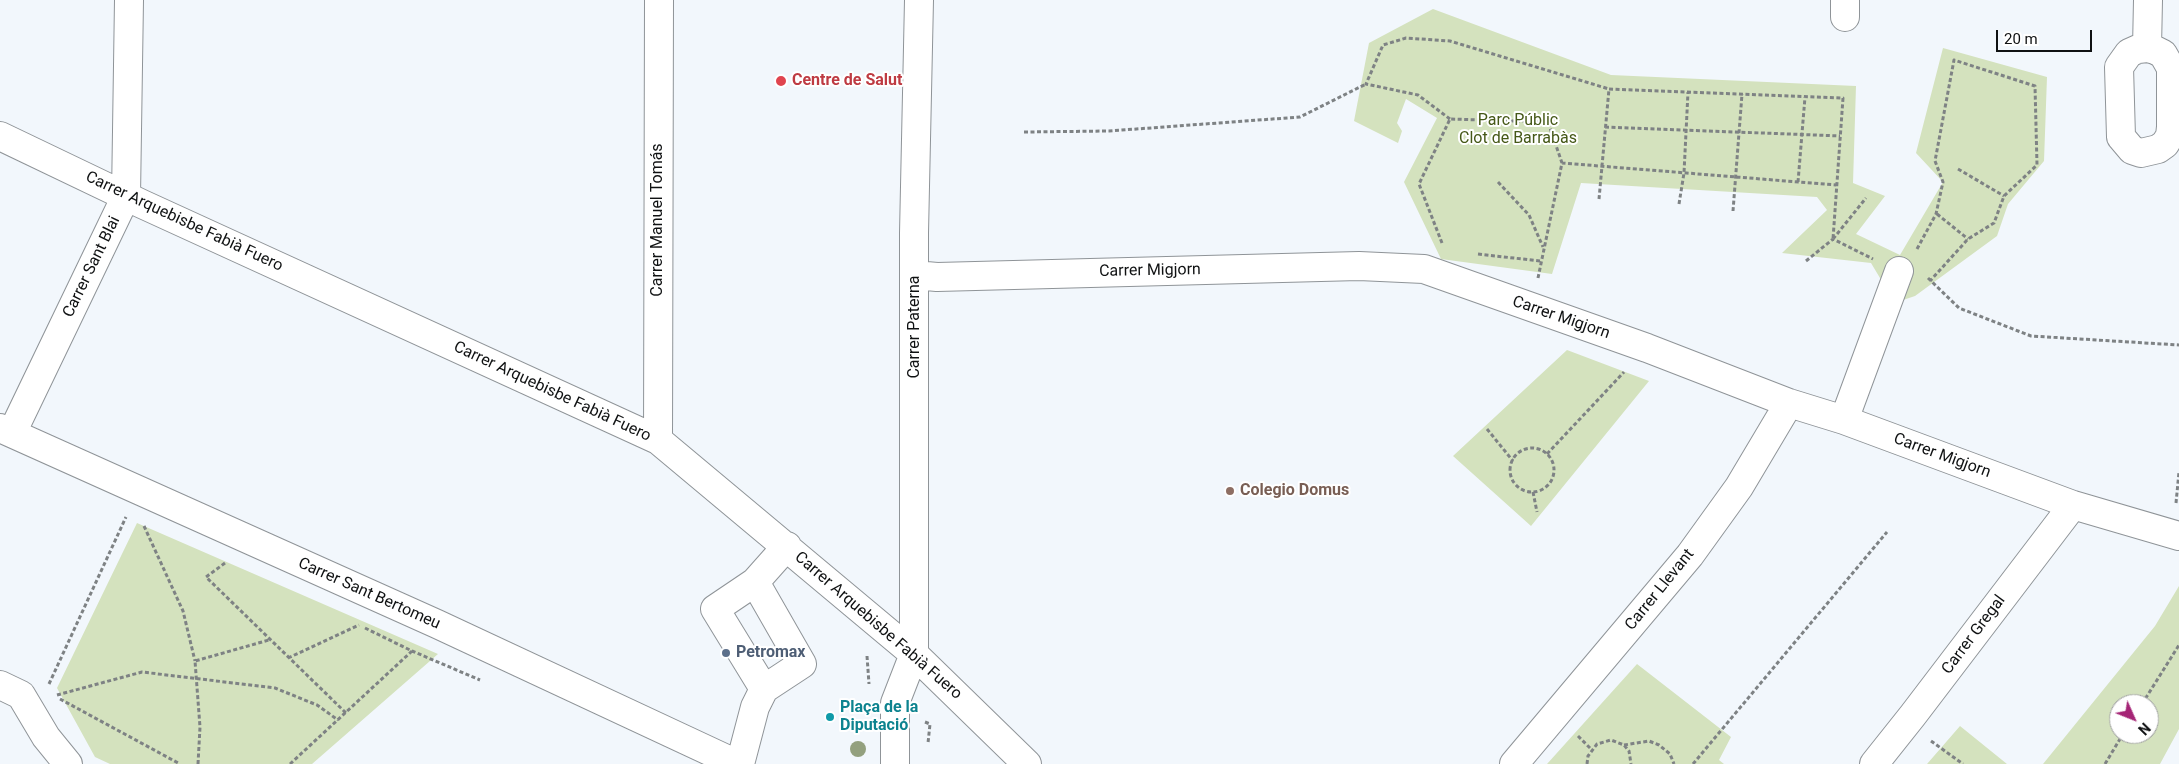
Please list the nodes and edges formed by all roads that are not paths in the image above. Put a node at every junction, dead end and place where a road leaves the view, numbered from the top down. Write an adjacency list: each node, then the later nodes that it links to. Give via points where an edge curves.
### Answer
1 (129, 0): 7 (street, Carrer Sant Blai)
2 (659, 0): 13 (street, Carrer Manuel Tomás)
3 (918, 0): 9 (street, Carrer Paterna)
4 (2148, 0): 5 (street)
5 (2147, 48)
6 (0, 136): 7 (street, Carrer Arquebisbe Fabià Fuero)
7 (126, 196): 12 (street, Carrer Sant Blai); 13 (street, Carrer Arquebisbe Fabià Fuero)
8 (1905, 264): 11 (street)
9 (915, 275): 10 (street, Carrer Migjorn, via 944,277 1360,266 1424,269 1647,348); 18 (street, Carrer Paterna)
10 (1789, 403): 11 (street, Carrer Migjorn); 25 (street, Carrer Llevant, via 1739,487 1690,555)
11 (1844, 420): 14 (street, Carrer Migjorn)
12 (6, 430): 22 (street, Carrer Sant Bertomeu)
13 (658, 440): 16 (street, Carrer Arquebisbe Fabià Fuero)
14 (2073, 505): 15 (street, Carrer Migjorn); 26 (street, Carrer Gregal)
15 (2179, 536)
16 (787, 546): 17 (street); 18 (street, Carrer Arquebisbe Fabià Fuero)
17 (755, 582): 20 (street, via 802,664); 20 (street, via 715,609)
18 (914, 654): 23 (street, via 894,703); 24 (street, Carrer Arquebisbe Fabià Fuero)
19 (0, 685): 21 (street, via 21,695 46,737)
20 (764, 689): 22 (street, via 755,707)
21 (68, 764)
22 (739, 764)
23 (896, 764)
24 (1027, 764)
25 (1514, 764)
26 (1874, 764)

